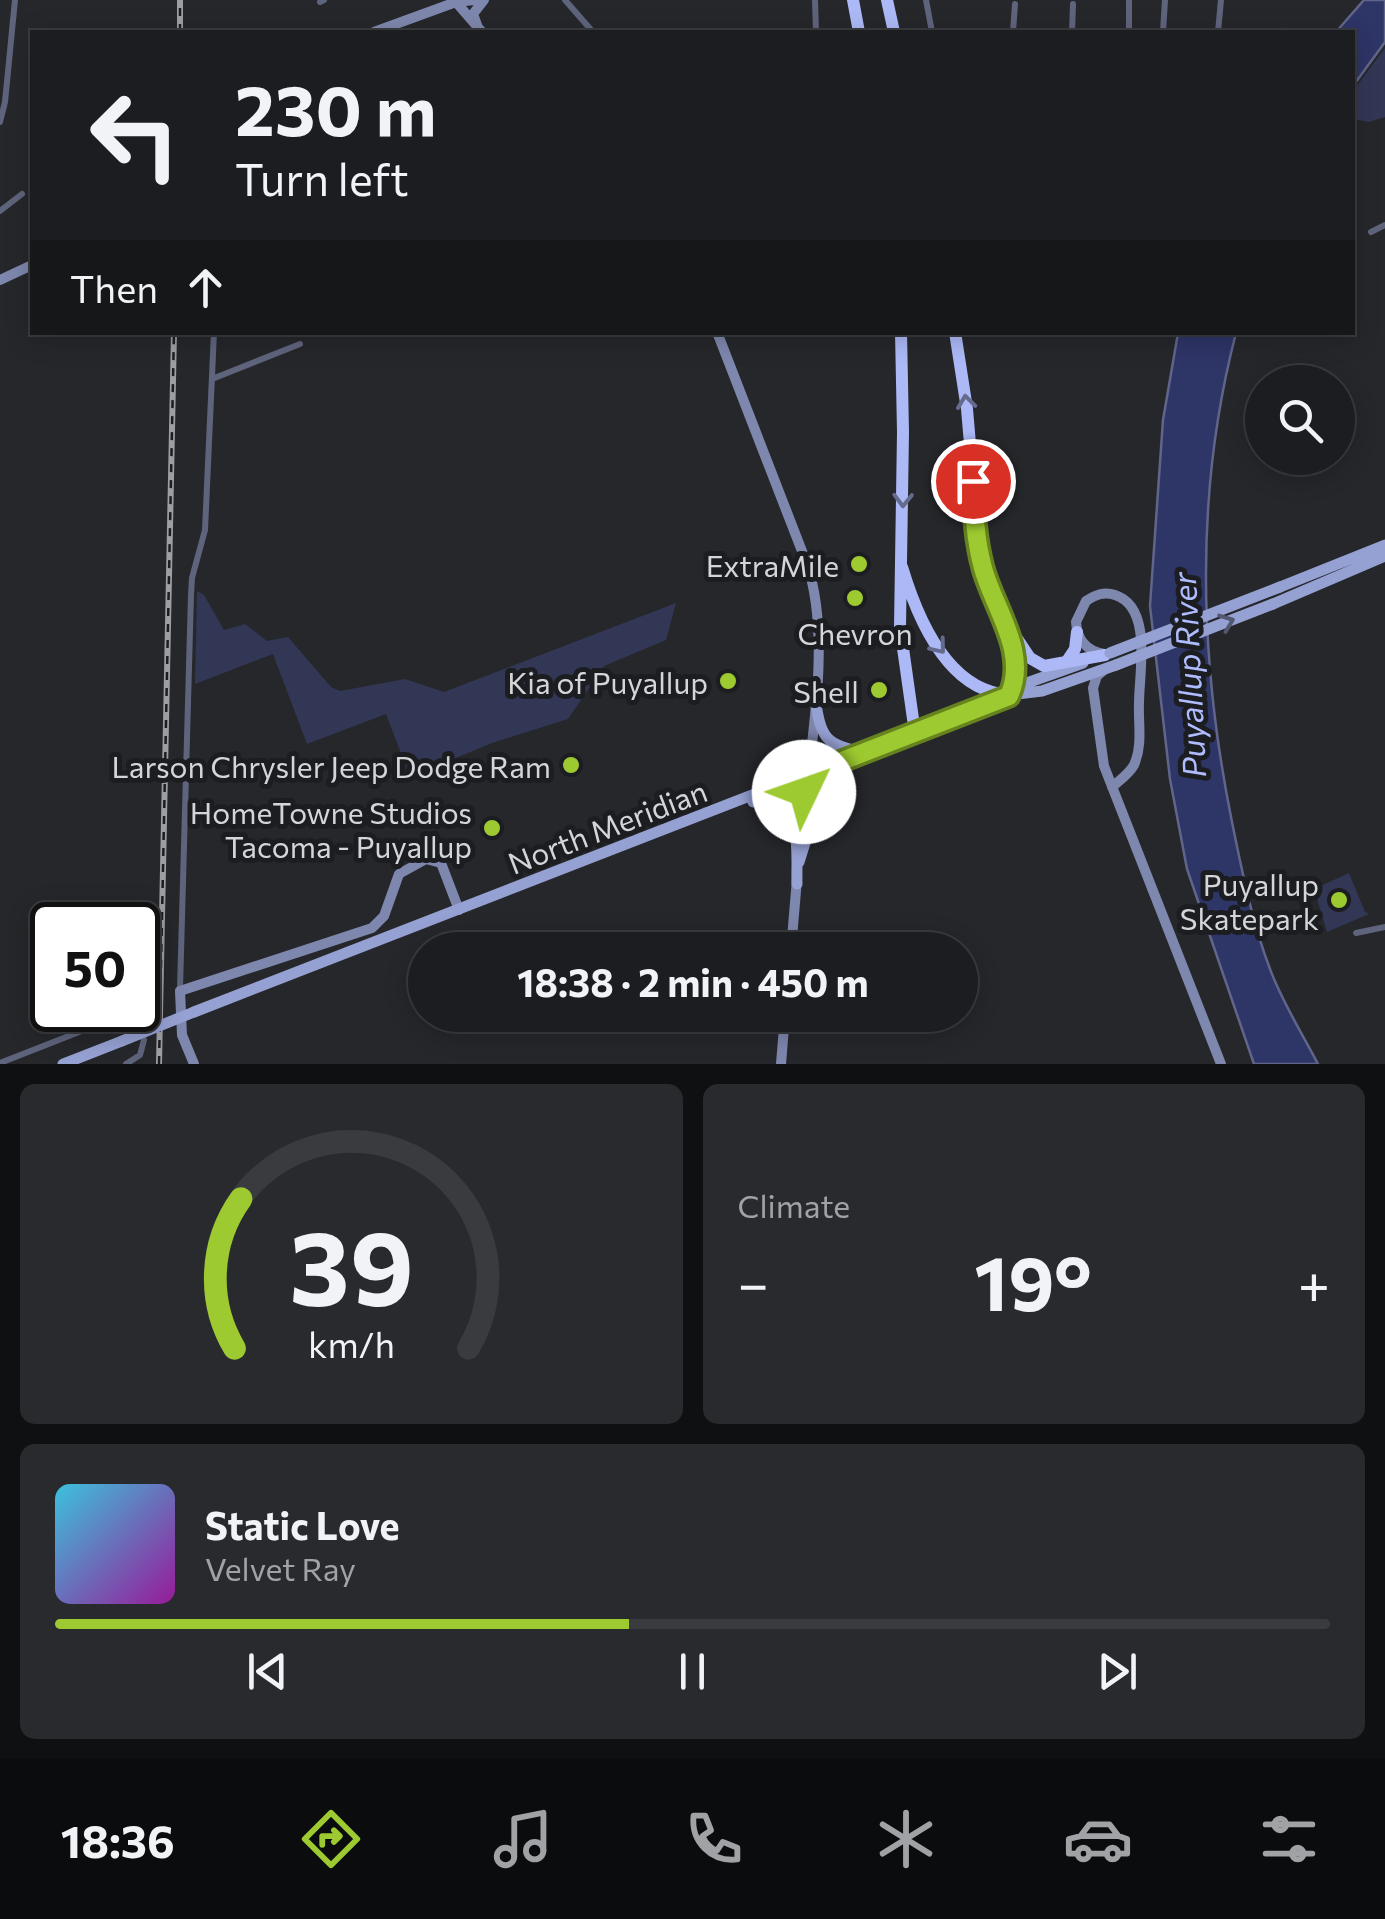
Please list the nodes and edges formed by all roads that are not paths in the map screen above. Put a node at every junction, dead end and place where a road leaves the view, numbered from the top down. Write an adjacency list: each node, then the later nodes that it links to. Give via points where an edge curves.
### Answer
1 (15, 0): 28 (street)
2 (474, 0): 12 (street)
3 (484, 0): 17 (street, via 474,14)
4 (565, 0): 18 (street)
5 (815, 0): 19 (street)
6 (853, 0): 20 (highway)
7 (889, 0): 21 (highway)
8 (926, 0): 22 (street)
9 (1130, 0): 25 (street)
10 (1165, 0): 26 (street)
11 (1221, 0): 27 (street)
12 (455, 1): 15 (street); 16 (street)
13 (1015, 4): 23 (street)
14 (1073, 4): 24 (street)
15 (379, 30)
16 (480, 30)
17 (481, 30)
18 (591, 30)
19 (816, 30)
20 (859, 30)
21 (894, 30)
22 (932, 30)
23 (1014, 30)
24 (1072, 30)
25 (1129, 30)
26 (1162, 30)
27 (1218, 30)
28 (0, 122)
29 (22, 194): 30 (street)
30 (0, 211)
31 (1385, 225): 32 (street)
32 (1371, 232)
33 (30, 266): 34 (street)
34 (0, 280)
35 (214, 335): 40 (street)
36 (718, 335): 50 (street, via 812,579 820,642)
37 (900, 335): 43 (highway, one-way to 43)
38 (955, 335): 44 (highway, one-way to 38, via 978,548)
39 (300, 344): 40 (street)
40 (212, 380): 63 (street, via 205,530 192,578)
41 (1385, 545): 46 (main road, North Meridian, bridge)
42 (1385, 556): 46 (main road, North Meridian, one-way to 42, bridge, via 1273,604)
43 (902, 567): 49 (highway, one-way to 49, via 914,605 944,654 969,679); 52 (highway, via 900,627)
44 (996, 601): 47 (highway, via 1030,658 1044,666); 49 (highway, via 1016,666)
45 (1077, 632): 46 (street); 47 (highway, via 1075,650); 55 (street, via 1082,604 1107,593 1128,603 1142,638 1139,748 1133,767)
46 (1110, 660): 47 (highway); 48 (main road, North Meridian); 49 (main road, North Meridian, via 1024,684); 51 (street, via 1094,681)
47 (1064, 663)
48 (1066, 682): 49 (main road, North Meridian); 51 (street, via 1086,688)
49 (1009, 696): 52 (main road, North Meridian)
50 (815, 699): 53 (main road, via 829,742); 54 (street)
51 (1095, 706): 55 (street)
52 (915, 733): 53 (main road, North Meridian)
53 (868, 752): 54 (main road, North Meridian); 57 (main road, via 820,796)
54 (806, 775): 56 (main road, North Meridian); 57 (street)
55 (1112, 787): 70 (street)
56 (734, 804): 58 (main road, via 773,801 790,814); 59 (main road, North Meridian)
57 (799, 862): 58 (street)
58 (797, 884): 61 (street)
59 (460, 910): 63 (street, via 440,863 426,859 399,874 384,916 372,928); 66 (main road, North Meridian, bridge)
60 (1385, 927): 62 (street)
61 (793, 932)
62 (1356, 933)
63 (180, 990): 68 (street, via 182,1035)
64 (784, 1032): 69 (street)
65 (0, 1063): 67 (street, via 125,1014 136,1018 144,1040 140,1055)
66 (62, 1064)
67 (126, 1064)
68 (194, 1064)
69 (781, 1064)
70 (1221, 1064)

